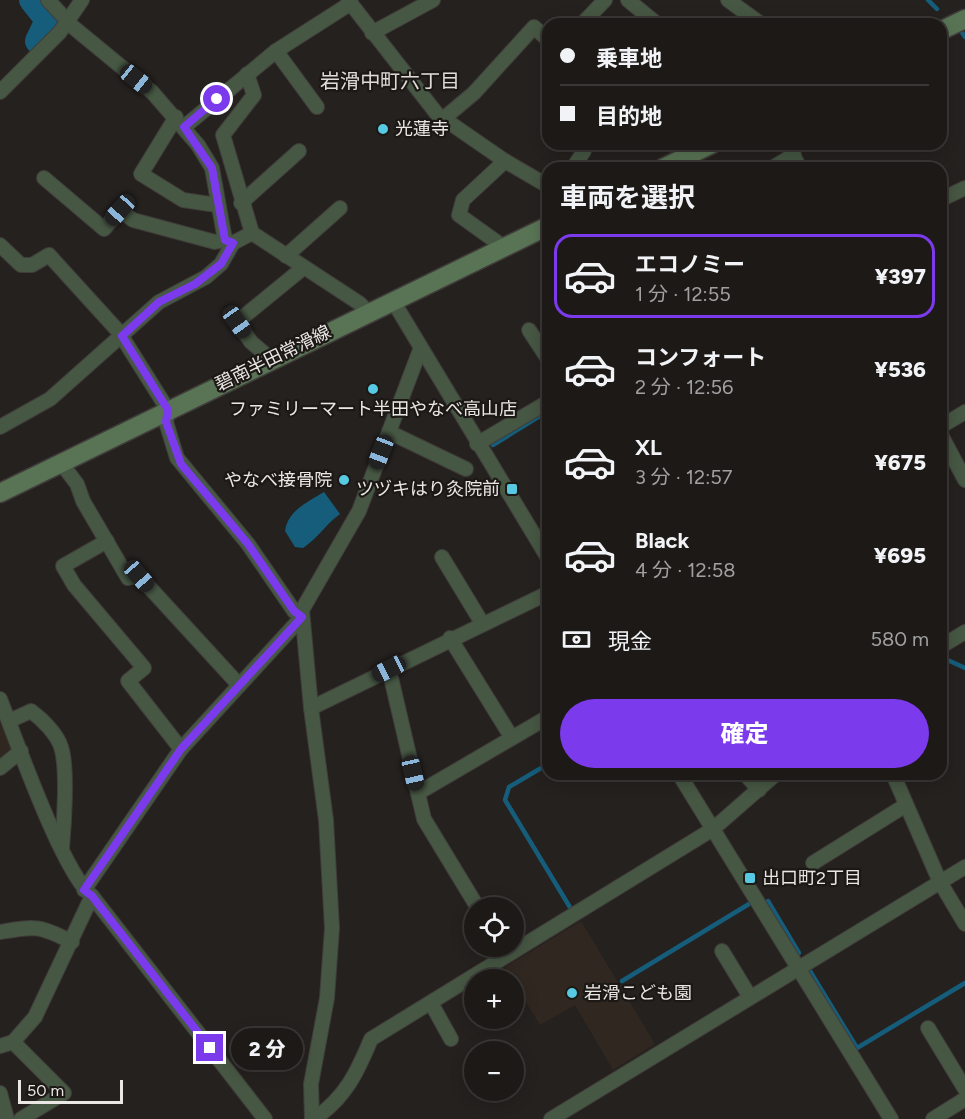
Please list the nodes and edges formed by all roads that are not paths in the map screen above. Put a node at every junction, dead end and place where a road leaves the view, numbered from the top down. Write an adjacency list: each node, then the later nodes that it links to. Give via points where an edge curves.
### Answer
1 (48, 0): 12 (street)
2 (82, 0): 12 (street)
3 (433, 0): 14 (street)
4 (605, 0): 8 (street)
5 (628, 0): 9 (street)
6 (728, 0): 10 (street)
7 (349, 2): 14 (street); 16 (street)
8 (588, 18)
9 (650, 18)
10 (753, 18)
11 (965, 19): 13 (main road)
12 (67, 21): 18 (street); 21 (street, via 152,92)
13 (947, 28)
14 (372, 33): 20 (street)
15 (542, 34): 20 (street, via 534,27 474,93)
16 (276, 51): 17 (street); 19 (street)
17 (247, 74): 21 (street); 32 (street, via 254,95 223,135)
18 (0, 92)
19 (317, 107)
20 (443, 119): 25 (street)
21 (180, 122): 33 (street, via 212,168); 33 (street, via 141,174 183,200)
22 (700, 150): 27 (main road)
23 (299, 151): 32 (street)
24 (584, 151): 26 (street)
25 (505, 161): 29 (street); 39 (street, via 463,200 459,215)
26 (577, 162)
27 (675, 162)
28 (44, 178): 37 (street, via 104,228 120,210 133,220 215,242)
29 (542, 183)
30 (965, 188): 31 (street)
31 (947, 197)
32 (241, 203): 36 (street)
33 (217, 205): 37 (street)
34 (340, 208): 40 (street)
35 (542, 229): 39 (main road, 碧南半田常滑線)
36 (252, 233): 37 (street); 40 (street)
37 (229, 242): 45 (street, via 221,264 195,284 159,302)
38 (0, 244): 45 (street, via 21,265 32,265 49,255)
39 (505, 248): 42 (main road, 碧南半田常滑線)
40 (286, 256): 41 (street)
41 (303, 268): 43 (street); 48 (street, via 237,322 251,342)
42 (393, 301): 43 (main road, 碧南半田常滑線); 47 (street)
43 (368, 312): 48 (main road, 碧南半田常滑線)
44 (529, 330): 46 (street)
45 (122, 336): 50 (street); 53 (street, via 50,399)
46 (542, 349)
47 (420, 350): 54 (street); 55 (street)
48 (271, 359): 50 (main road, 碧南半田常滑線)
49 (542, 406): 55 (street)
50 (168, 410): 57 (main road, 碧南半田常滑線); 65 (street, via 166,422 181,464)
51 (965, 411): 52 (street)
52 (947, 423)
53 (0, 427)
54 (388, 432): 58 (street); 65 (street, via 359,511 302,609)
55 (477, 444): 62 (street)
56 (947, 446): 59 (street)
57 (61, 463): 60 (main road, 碧南半田常滑線); 61 (street, via 77,484)
58 (466, 470)
59 (965, 480)
60 (0, 494)
61 (107, 541): 71 (street, via 128,578 139,576); 77 (street, via 63,566 74,585 144,668 128,681)
62 (542, 548)
63 (442, 557): 66 (street)
64 (542, 596): 66 (street)
65 (302, 617): 71 (street); 73 (street)
66 (482, 623): 68 (street)
67 (965, 632): 69 (street)
68 (450, 638): 70 (street); 76 (street)
69 (947, 643)
70 (389, 669): 73 (street); 85 (street)
71 (239, 686): 77 (street)
72 (0, 699): 75 (street)
73 (311, 708): 112 (street, via 326,820 332,928 327,999 311,1084)
74 (542, 720): 76 (street)
75 (9, 721): 78 (street); 88 (street, via 31,711 62,748)
76 (512, 738): 85 (street)
77 (181, 749): 92 (street)
78 (21, 751): 79 (street); 88 (street)
79 (0, 768)
80 (683, 780): 87 (street)
81 (750, 780): 84 (street)
82 (770, 780): 84 (street)
83 (895, 780): 86 (street)
84 (759, 790): 87 (street)
85 (418, 794): 93 (street, via 424,819)
86 (906, 805): 89 (street); 91 (street)
87 (713, 829): 96 (street); 100 (street)
88 (62, 850): 92 (street)
89 (813, 863)
90 (965, 867): 91 (street)
91 (940, 882): 94 (street); 100 (street)
92 (88, 893): 97 (street); 111 (street)
93 (471, 897)
94 (965, 924)
95 (0, 932): 97 (street, via 45,928)
96 (524, 941)
97 (72, 942): 105 (street, via 35,1017)
98 (722, 951): 101 (street)
99 (498, 957): 102 (street)
100 (797, 968): 101 (street); 114 (street)
101 (750, 997): 113 (street)
102 (431, 1003): 104 (street); 112 (street, via 371,1040 356,1074 333,1106)
103 (928, 1028): 106 (street)
104 (451, 1038)
105 (6, 1044): 110 (street, via 64,1093)
106 (965, 1089)
107 (0, 1093): 109 (street)
108 (965, 1099): 115 (street)
109 (7, 1119)
110 (21, 1119)
111 (265, 1119)
112 (313, 1119)
113 (551, 1119)
114 (891, 1119)
115 (933, 1119)

